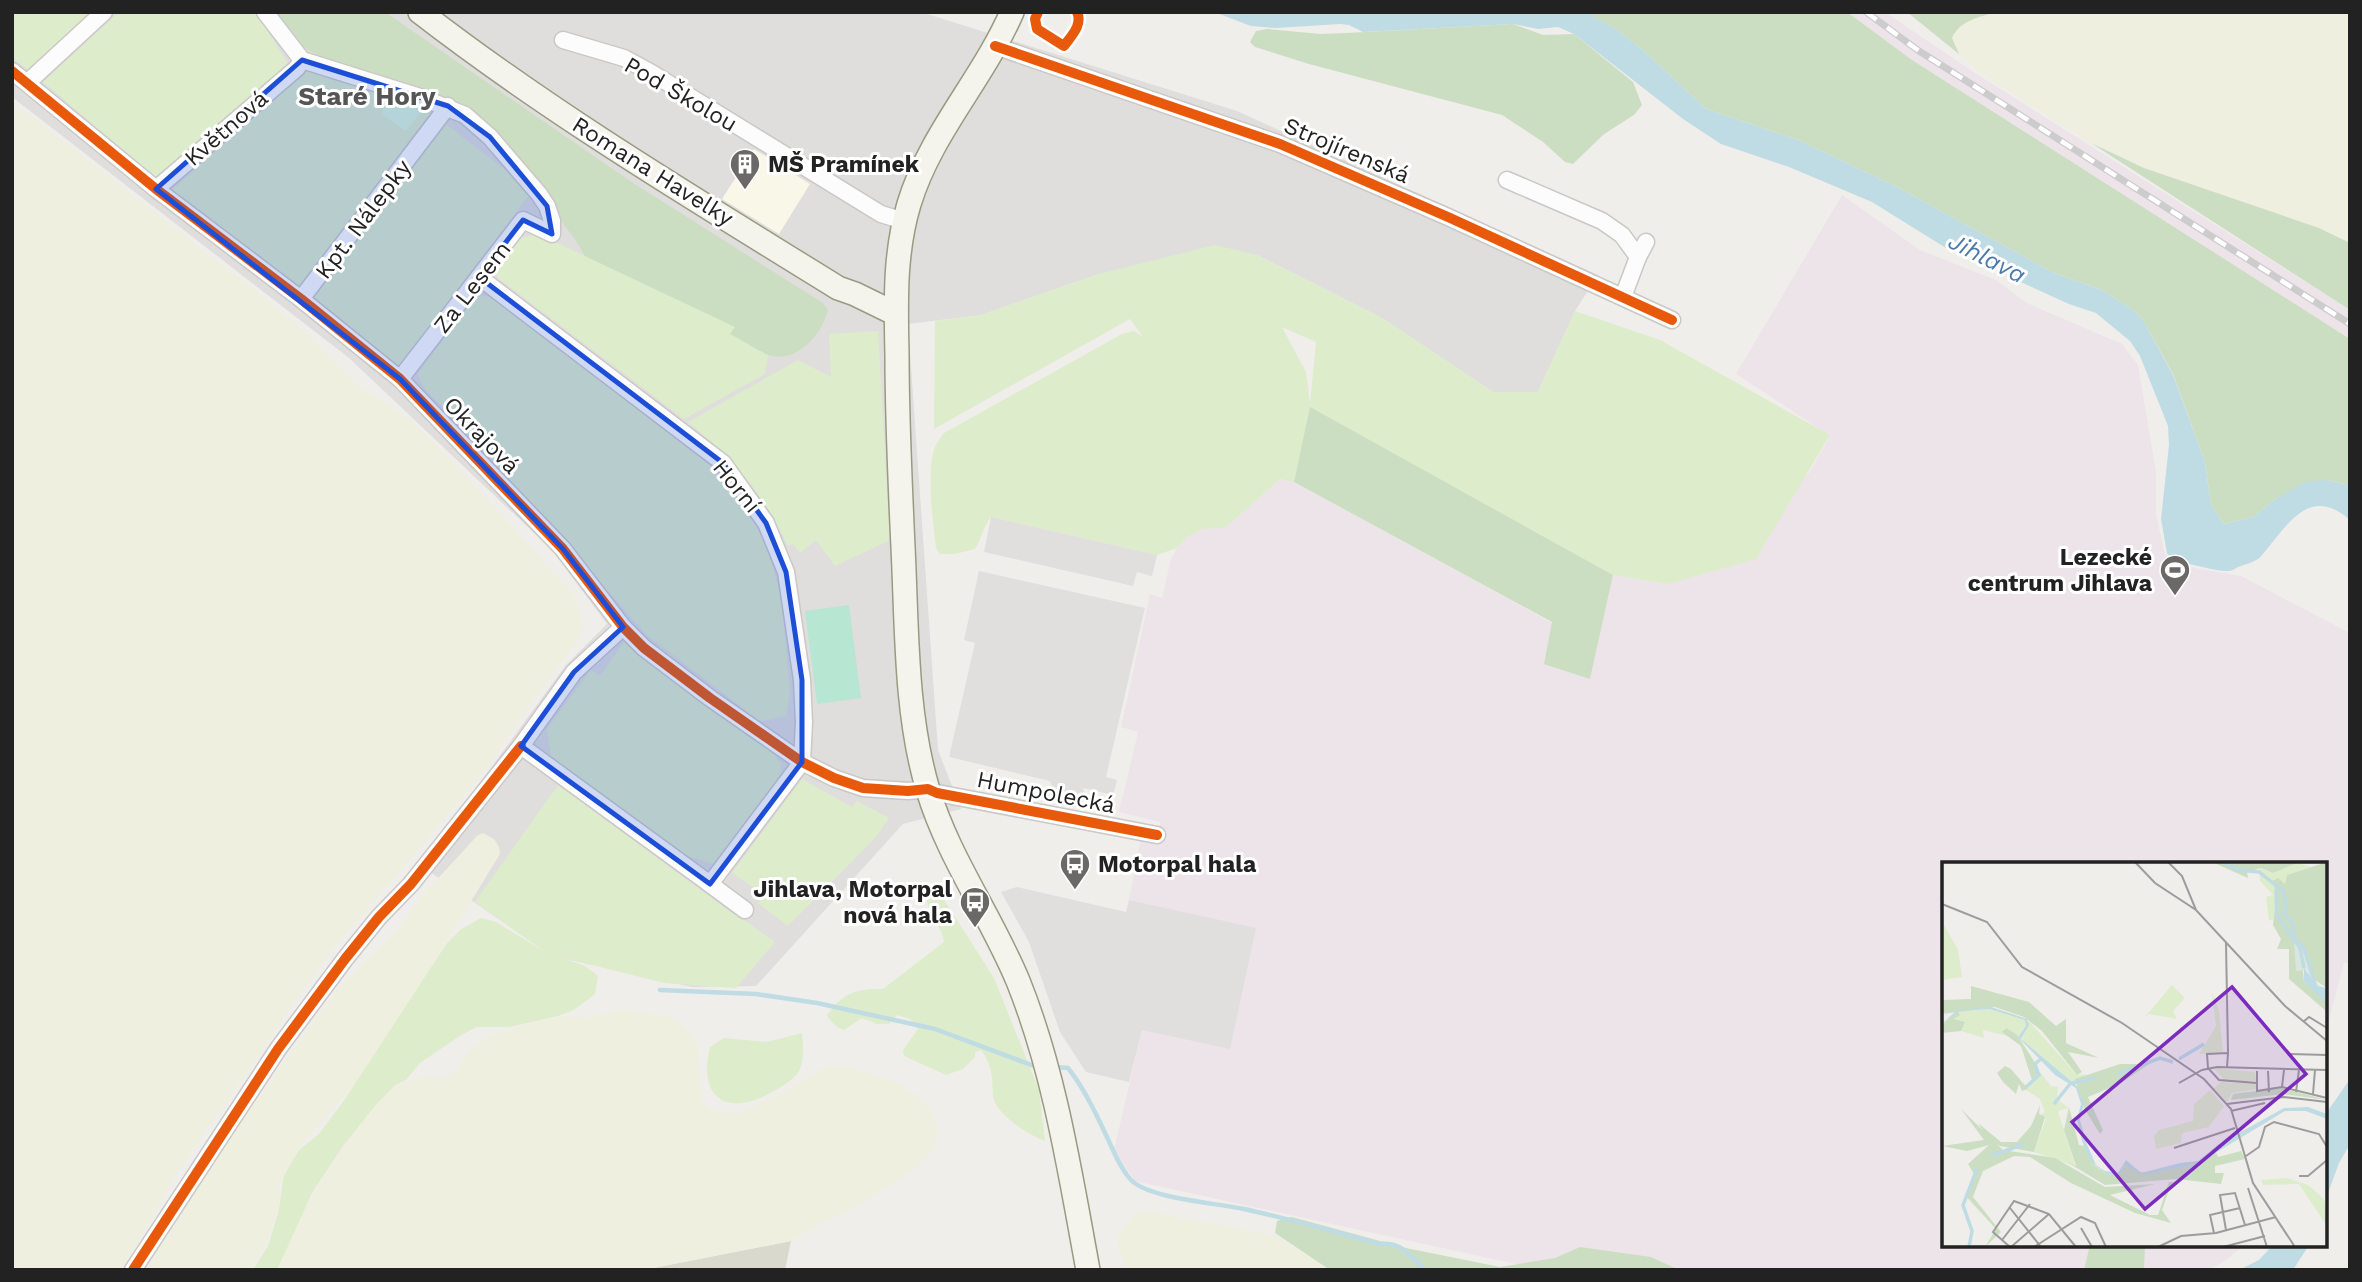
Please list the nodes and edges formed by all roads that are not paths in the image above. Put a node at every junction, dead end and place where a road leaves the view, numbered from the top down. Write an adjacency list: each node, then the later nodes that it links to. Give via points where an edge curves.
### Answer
1 (104, 12): 9 (street)
2 (265, 12): 7 (street)
3 (420, 12): 17 (main road, Romana Havelky, via 516,84 690,196 838,288)
4 (1012, 12): 6 (main road)
5 (563, 40): 13 (street, Pod Školou, via 633,62 881,214)
6 (995, 46): 13 (main road, via 928,159); 15 (street, Strojírenská, via 1280,144)
7 (300, 64): 10 (street); 12 (street, Květnová)
8 (12, 71): 9 (street, Okrajová)
9 (27, 83): 12 (street, Okrajová)
10 (448, 106): 14 (street, Za Lesem, via 490,137 547,206 552,221 552,234 523,220); 16 (street, Kpt. Nálepky)
11 (1507, 180): 15 (street, via 1602,221 1642,250)
12 (156, 189): 16 (street, Okrajová)
13 (904, 222): 17 (main road, via 897,255)
14 (479, 277): 19 (street, Za Lesem); 22 (street, Horní, via 723,463 766,523 786,572 802,680)
15 (1623, 298): 18 (street, Strojírenská)
16 (301, 299): 19 (street, Okrajová)
17 (895, 314): 23 (main road, via 911,688)
18 (1672, 320)
19 (400, 379): 20 (street, Okrajová, via 563,549)
20 (623, 627): 21 (street, via 574,672); 22 (street, Okrajová, via 709,698)
21 (521, 746): 25 (street); 27 (street, via 345,959 278,1049)
22 (802, 762): 23 (street, Okrajová, via 863,788); 25 (street)
23 (928, 789): 24 (street, Humpolecká); 28 (main road, via 953,851 1013,969 1034,1025)
24 (1157, 835)
25 (710, 884): 26 (street)
26 (746, 910)
27 (133, 1270)
28 (1088, 1270)

